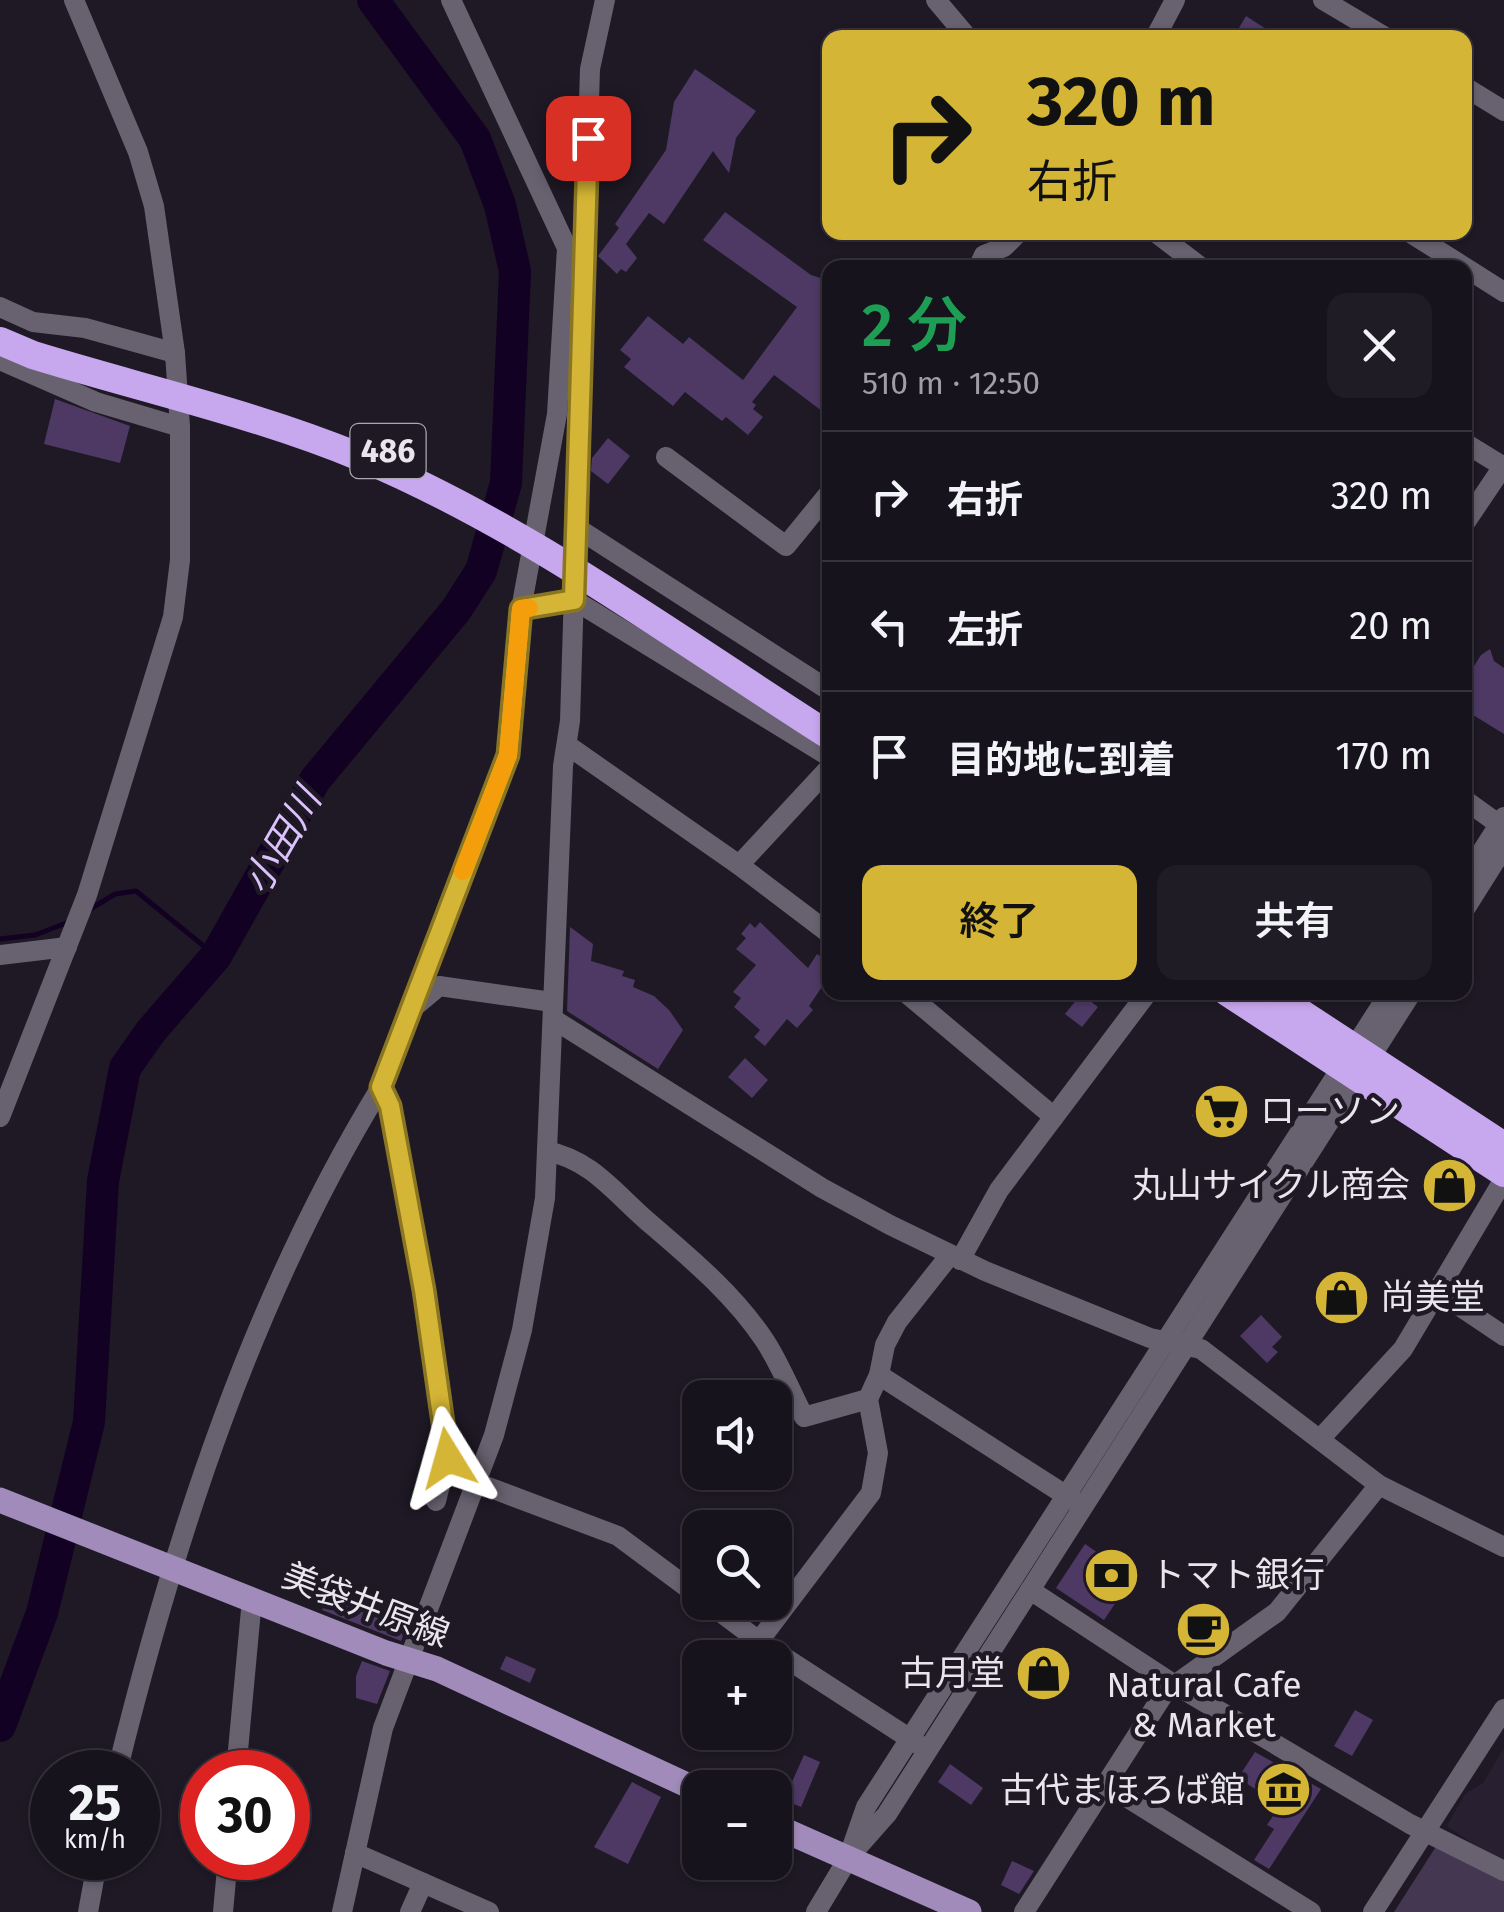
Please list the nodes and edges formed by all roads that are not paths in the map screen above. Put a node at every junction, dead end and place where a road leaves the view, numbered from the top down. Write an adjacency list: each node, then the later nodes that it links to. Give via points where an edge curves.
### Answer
1 (74, 0): 24 (street, via 154,206)
2 (450, 0): 26 (street, via 565,238)
3 (605, 0): 31 (street, via 590,70)
4 (936, 0): 7 (street)
5 (1175, 0): 8 (street)
6 (1323, 0): 9 (street)
7 (961, 30)
8 (1159, 30)
9 (1374, 30)
10 (1472, 91): 11 (street)
11 (1504, 112)
12 (1011, 240): 15 (street)
13 (1166, 240): 16 (street)
14 (1422, 240): 17 (street)
15 (982, 260)
16 (1192, 260)
17 (1453, 260)
18 (1472, 272): 19 (street)
19 (1504, 292)
20 (0, 307): 24 (street, via 33,322 84,328)
21 (0, 324): 23 (highway, 486)
22 (0, 341): 23 (highway, 486)
23 (35, 347): 37 (highway, 486, via 360,457 440,494)
24 (174, 353): 27 (street)
25 (0, 360): 27 (street, via 96,402)
26 (557, 414): 31 (street, via 563,462); 36 (street)
27 (180, 427): 51 (street, via 173,617)
28 (1472, 446): 30 (street)
29 (666, 456): 32 (street, via 786,546)
30 (1504, 466): 33 (street)
31 (576, 472): 34 (street)
32 (822, 502)
33 (1472, 513)
34 (574, 526): 35 (street); 38 (street)
35 (574, 600): 36 (street); 41 (street); 42 (street)
36 (521, 609): 60 (street, via 508,755)
37 (701, 643): 39 (highway, 486); 40 (highway, 486)
38 (822, 686)
39 (822, 710)
40 (822, 730)
41 (567, 746): 47 (street); 59 (street)
42 (822, 752)
43 (822, 777): 47 (street)
44 (1472, 804): 45 (street)
45 (1502, 823): 48 (street)
46 (1504, 848): 49 (street)
47 (739, 865): 50 (street)
48 (1472, 868)
49 (1472, 898)
50 (822, 928)
51 (68, 944): 52 (street); 63 (street)
52 (0, 955)
53 (915, 1000): 64 (street)
54 (1142, 1000): 64 (street)
55 (1242, 1000): 61 (highway)
56 (1279, 1000): 61 (highway)
57 (1386, 1000): 61 (street)
58 (1406, 1000): 61 (street)
59 (553, 1011): 60 (street, via 438,986); 66 (street); 68 (street, via 822,1188)
60 (408, 1013): 62 (street)
61 (1357, 1061): 65 (highway); 67 (highway); 71 (street)
62 (381, 1087): 78 (street, via 424,1290 448,1458); 81 (street, via 325,1182 235,1387)
63 (0, 1117)
64 (1054, 1117): 68 (street)
65 (1504, 1146)
66 (547, 1151): 73 (street, via 603,1177 694,1257 765,1341 804,1416); 75 (street, via 522,1330)
67 (1504, 1176): 69 (street)
68 (955, 1257): 71 (street); 72 (street, via 896,1322)
69 (1437, 1291): 70 (street); 74 (street, via 1395,1360)
70 (1504, 1336)
71 (1174, 1343): 74 (street, via 1201,1348); 79 (street)
72 (879, 1375): 73 (street); 79 (street)
73 (868, 1399): 87 (street, via 878,1454 871,1493)
74 (1320, 1439): 76 (street)
75 (475, 1482): 82 (street, via 618,1536); 88 (street)
76 (1380, 1485): 80 (street); 90 (street, via 1278,1612)
77 (0, 1500): 81 (main road, 美袋井原線)
78 (436, 1501)
79 (1074, 1501): 83 (street); 92 (street)
80 (1504, 1547)
81 (170, 1567): 84 (main road, 美袋井原線); 93 (street)
82 (682, 1584)
83 (1030, 1590): 90 (street); 95 (street)
84 (252, 1598): 88 (main road, 美袋井原線); 94 (street)
85 (730, 1620): 86 (street)
86 (756, 1640)
87 (761, 1640)
88 (410, 1660): 96 (main road, 美袋井原線); 100 (street, via 378,1742)
89 (792, 1663): 92 (street)
90 (1172, 1683): 97 (street); 98 (street)
91 (1504, 1709): 98 (street)
92 (910, 1739): 95 (street); 101 (street, via 862,1812)
93 (122, 1750)
94 (238, 1750)
95 (928, 1751): 101 (street, via 888,1814)
96 (682, 1783)
97 (1106, 1785): 113 (street); 114 (street)
98 (1425, 1831): 102 (street); 115 (street)
99 (792, 1833): 101 (main road)
100 (356, 1852): 105 (street); 108 (street)
101 (849, 1857): 111 (street); 112 (main road)
102 (1504, 1872)
103 (94, 1880): 106 (street)
104 (226, 1880): 107 (street)
105 (422, 1883): 109 (street); 110 (street)
106 (88, 1912)
107 (223, 1912)
108 (342, 1912)
109 (410, 1912)
110 (489, 1912)
111 (816, 1912)
112 (969, 1912)
113 (1024, 1912)
114 (1311, 1912)
115 (1373, 1912)

